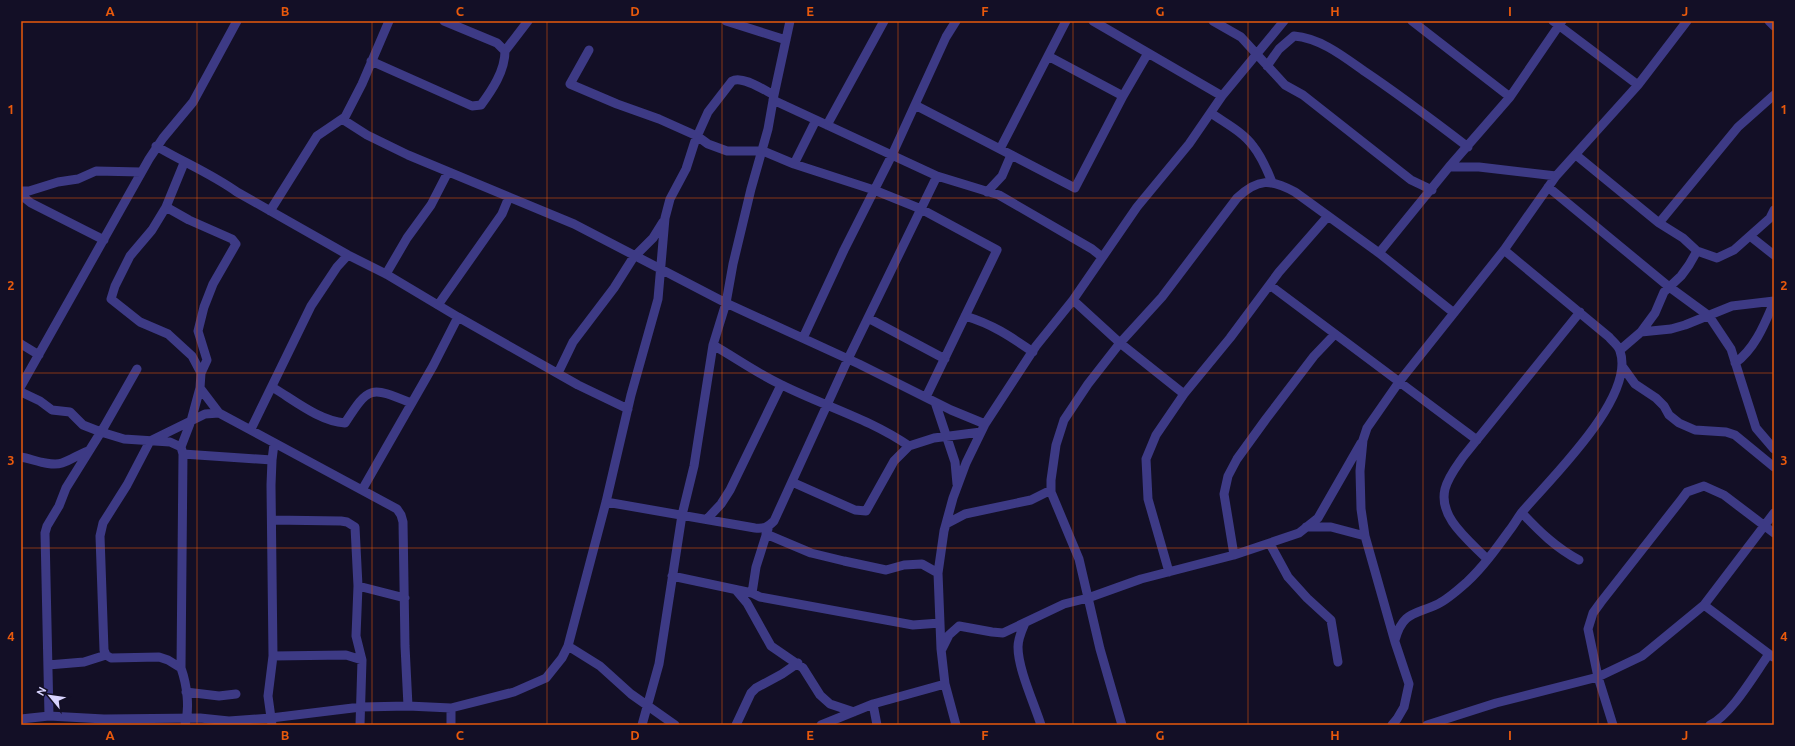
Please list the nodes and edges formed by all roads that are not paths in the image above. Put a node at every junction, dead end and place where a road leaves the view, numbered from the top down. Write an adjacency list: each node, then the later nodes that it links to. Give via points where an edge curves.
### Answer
1 (237, 21): 39 (street, via 193,102)
2 (389, 21): 25 (street)
3 (444, 21): 16 (street)
4 (528, 21): 21 (street)
5 (726, 21): 19 (street)
6 (790, 21): 19 (street)
7 (884, 21): 37 (street)
8 (956, 21): 33 (street)
9 (1066, 21): 24 (street)
10 (1093, 21): 22 (street)
11 (1213, 21): 23 (street, via 1241,38)
12 (1284, 21): 23 (street)
13 (1412, 21): 31 (street)
14 (1687, 21): 27 (street)
15 (1769, 21): 18 (street)
16 (456, 23): 21 (street, via 497,43)
17 (1558, 23): 27 (street); 31 (street)
18 (1774, 26)
19 (786, 40): 32 (street)
20 (590, 50): 38 (street, via 570,84)
21 (505, 51): 25 (street, via 505,58 494,85 481,105 472,106)
22 (1148, 53): 29 (street); 30 (street)
23 (1256, 55): 26 (street); 30 (street)
24 (1048, 56): 29 (street); 41 (street)
25 (371, 61): 35 (street, via 362,84)
26 (1267, 66): 40 (street, via 1279,49 1294,36 1314,41 1383,83); 56 (street, via 1285,85 1303,95 1411,180)
27 (1638, 85): 45 (street)
28 (1774, 95): 67 (street, via 1738,127)
29 (1123, 96): 44 (street, via 1075,188)
30 (1222, 96): 34 (street)
31 (1510, 97): 40 (street)
32 (773, 98): 36 (street); 38 (street, via 742,79 735,79 708,112); 42 (street)
33 (915, 105): 41 (street); 43 (street)
34 (1211, 113): 53 (street, via 1253,144); 76 (street, via 1189,144 1136,207)
35 (342, 119): 50 (street, via 374,139); 63 (street, via 318,136)
36 (816, 120): 37 (street); 47 (street)
37 (827, 126): 43 (street)
38 (697, 136): 42 (street, via 708,144 726,151); 66 (street, via 686,169 670,199)
39 (156, 146): 46 (street); 49 (street)
40 (1468, 147): 48 (street)
41 (1000, 149): 44 (street)
42 (763, 151): 47 (street); 83 (street, via 751,189)
43 (892, 155): 51 (street); 55 (street)
44 (1011, 155): 58 (street, via 1002,176)
45 (1576, 155): 52 (street); 67 (street)
46 (184, 163): 61 (street); 63 (street, via 223,182)
47 (794, 164): 55 (street)
48 (1449, 167): 52 (street, via 1479,167); 56 (street)
49 (142, 172): 57 (street, via 96,171 78,179); 69 (street)
50 (448, 172): 60 (street); 78 (street, via 432,205 407,238)
51 (937, 176): 58 (street); 62 (street)
52 (1556, 176): 54 (street)
53 (1272, 182): 65 (street, via 1295,192); 94 (street, via 1253,185 1237,198 1162,297)
54 (1548, 187): 70 (street); 80 (street)
55 (874, 190): 62 (street); 93 (street)
56 (1432, 190): 72 (street)
57 (21, 191)
58 (987, 192): 76 (street, via 999,195)
59 (21, 195): 69 (street, via 31,203)
60 (509, 197): 75 (street, via 574,224); 84 (street, via 498,220)
61 (166, 207): 105 (street, via 232,239 236,244 213,284 204,307 198,331 207,360); 105 (street, via 152,230 130,256 111,299 140,322 168,334 192,356)
62 (921, 209): 87 (street, via 997,250); 90 (street)
63 (270, 210): 73 (street)
64 (1774, 210): 68 (street, via 1770,218)
65 (1328, 216): 72 (street); 79 (street)
66 (665, 218): 75 (street, via 656,235); 77 (street)
67 (1659, 223): 71 (street, via 1683,238)
68 (1750, 236): 71 (street, via 1734,250 1717,258); 74 (street)
69 (104, 240): 99 (street)
70 (1504, 250): 85 (street); 86 (street)
71 (1697, 251): 80 (street, via 1681,276)
72 (1379, 253): 86 (street)
73 (348, 255): 78 (street); 110 (street, via 311,306)
74 (1774, 255)
75 (635, 256): 77 (street); 106 (street, via 574,342)
76 (1102, 257): 81 (street)
77 (662, 270): 83 (street); 118 (street, via 658,299)
78 (386, 274): 84 (street)
79 (1270, 286): 92 (street); 113 (street)
80 (1668, 286): 88 (street); 91 (street)
81 (1073, 300): 94 (street); 98 (street)
82 (1774, 301): 88 (street, via 1732,306); 102 (street, via 1745,356)
83 (726, 303): 93 (street); 96 (street)
84 (438, 305): 89 (street)
85 (1580, 312): 97 (street, via 1609,336); 127 (street)
86 (1454, 313): 107 (street)
87 (965, 316): 98 (street, via 1003,331); 100 (street)
88 (1709, 316): 91 (street, via 1671,329); 102 (street, via 1731,349)
89 (458, 317): 106 (street); 116 (street)
90 (868, 318): 100 (street); 101 (street)
91 (1641, 332): 97 (street)
92 (1335, 334): 107 (street); 153 (street, via 1314,356 1266,419 1228,476 1224,494)
93 (803, 338): 101 (street)
94 (1120, 343): 113 (street); 139 (street, via 1064,420 1056,445)
95 (21, 344): 99 (street)
96 (713, 345): 108 (street); 143 (street, via 694,466)
97 (1620, 350): 103 (street)
98 (1033, 352): 121 (street)
99 (39, 355): 109 (street)
100 (945, 358): 114 (street)
101 (848, 359): 114 (street); 117 (street)
102 (1735, 363): 130 (street, via 1756,428)
103 (1622, 366): 135 (street, via 1635,384 1656,398 1668,415 1678,423 1695,430 1735,435); 141 (street, via 1616,389 1604,414 1555,476)
104 (137, 369): 123 (street)
105 (201, 373): 111 (street)
106 (558, 373): 118 (street)
107 (1399, 382): 126 (street, via 1367,428); 127 (street)
108 (781, 385): 117 (street); 145 (street, via 730,490)
109 (21, 386)
110 (272, 387): 116 (street, via 311,410 337,423 345,424 359,402 373,391); 122 (street)
111 (200, 388): 119 (street); 120 (street)
112 (21, 392): 123 (street, via 52,410 70,412 83,425)
113 (1184, 394): 156 (street, via 1156,435 1146,459 1148,499)
114 (926, 396): 115 (street)
115 (936, 402): 121 (street); 124 (street)
116 (412, 403): 138 (street)
117 (826, 405): 129 (street, via 856,416); 136 (street)
118 (628, 409): 140 (street)
119 (219, 413): 120 (street, via 205,414); 122 (street)
120 (191, 421): 125 (street); 132 (street)
121 (983, 428): 124 (street); 137 (street)
122 (251, 429): 128 (street)
123 (101, 432): 125 (street, via 124,439); 131 (street)
124 (946, 436): 129 (street); 137 (street, via 955,462)
125 (150, 440): 132 (street, via 170,442); 170 (street, via 101,530)
126 (1363, 440): 148 (street, via 1318,518); 151 (street, via 1360,471)
127 (1477, 440): 154 (street, via 1451,474 1445,489 1444,504 1455,526)
128 (274, 444): 134 (street); 138 (street)
129 (909, 446): 136 (street, via 894,461 866,511 855,510)
130 (1774, 449)
131 (88, 451): 133 (street, via 56,464); 176 (street, via 46,526)
132 (182, 451): 134 (street); 177 (street)
133 (21, 457)
134 (272, 460): 144 (street)
135 (1774, 467)
136 (792, 482): 149 (street)
137 (957, 488): 146 (street)
138 (362, 490): 162 (street, via 397,509 401,515)
139 (1051, 490): 146 (street, via 1031,500 965,514); 163 (street, via 1079,559)
140 (606, 502): 143 (street); 168 (street)
141 (1522, 512): 154 (street); 155 (street, via 1554,545)
142 (1774, 513): 147 (street)
143 (682, 515): 145 (street); 158 (street)
144 (272, 520): 159 (street, via 341,520 353,525 356,531); 171 (street)
145 (707, 520): 149 (street)
146 (946, 524): 157 (street)
147 (1764, 526): 150 (street); 164 (street); 178 (street, via 1714,490 1704,486 1687,492 1593,613 1588,629)
148 (1306, 527): 151 (street, via 1331,528); 152 (street, via 1299,533)
149 (768, 530): 157 (street, via 811,553 886,570 922,564); 161 (street, via 756,567)
150 (1774, 533)
151 (1365, 536): 167 (street)
152 (1270, 544): 153 (street); 174 (street, via 1288,577 1331,620)
153 (1234, 556): 156 (street)
154 (1487, 559): 167 (street, via 1467,582 1450,596 1415,612 1404,620 1397,631)
155 (1579, 560)
156 (1169, 572): 163 (street)
157 (938, 573): 165 (street)
158 (672, 576): 160 (street); 184 (street, via 659,664)
159 (358, 586): 162 (street); 173 (street, via 356,636)
160 (736, 590): 161 (street); 175 (street, via 747,603 771,646)
161 (752, 593): 165 (street, via 760,597 913,625)
162 (405, 598): 183 (street)
163 (1088, 598): 166 (street, via 1064,604); 202 (street)
164 (1704, 605): 172 (street); 178 (street, via 1642,656)
165 (940, 623): 169 (street)
166 (1025, 623): 169 (street, via 1003,633 959,626 949,635); 201 (street, via 1018,647 1021,665)
167 (1395, 642): 203 (street, via 1409,684 1404,707)
168 (568, 646): 184 (street, via 600,666); 186 (street, via 559,663 546,678 521,689)
169 (941, 650): 179 (street)
170 (106, 655): 176 (street, via 84,662); 177 (street, via 111,658 160,657)
171 (273, 656): 173 (street, via 346,655); 192 (street, via 268,696)
172 (1771, 656): 206 (street, via 1730,710)
173 (362, 660): 185 (street)
174 (1338, 662)
175 (798, 663): 187 (street, via 820,695 830,704); 197 (street, via 756,688 751,693)
176 (48, 665): 188 (street)
177 (181, 668): 180 (street, via 186,682)
178 (1598, 676): 204 (street); 205 (street)
179 (945, 684): 182 (street); 200 (street)
180 (186, 692): 181 (street, via 219,696); 190 (street)
181 (236, 694)
182 (873, 704): 187 (street); 199 (street)
183 (408, 706): 185 (street); 186 (street)
184 (647, 706): 195 (street); 196 (street)
185 (361, 707): 192 (street); 193 (street)
186 (451, 708): 194 (street)
187 (854, 712): 198 (street)
188 (49, 716): 189 (street); 191 (street)
189 (21, 719)
190 (186, 721): 191 (street); 192 (street, via 200,718 229,722)
191 (94, 722)
192 (272, 722)
193 (360, 725)
194 (450, 725)
195 (642, 725)
196 (675, 725)
197 (736, 725)
198 (821, 725)
199 (877, 725)
200 (956, 725)
201 (1041, 725)
202 (1122, 725)
203 (1392, 725)
204 (1427, 725)
205 (1613, 725)
206 (1710, 725)

